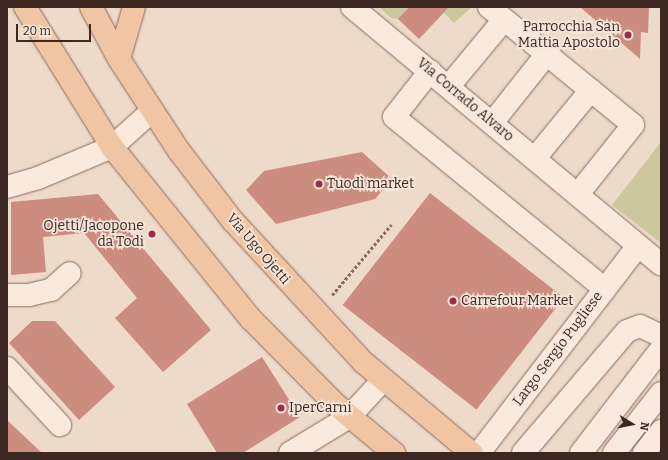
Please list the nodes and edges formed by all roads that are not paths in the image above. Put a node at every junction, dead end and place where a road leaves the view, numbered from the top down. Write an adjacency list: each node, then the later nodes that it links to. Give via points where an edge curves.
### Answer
1 (25, 7): 13 (main road)
2 (91, 7): 7 (main road, Via Ugo Ojetti)
3 (134, 7): 7 (main road)
4 (352, 7): 8 (street, Via Corrado Alvaro)
5 (496, 14): 6 (street); 9 (street)
6 (546, 55): 10 (street); 12 (street)
7 (119, 59): 11 (main road, Via Ugo Ojetti)
8 (430, 71): 9 (street, Via Corrado Alvaro); 20 (street, via 394,117)
9 (449, 86): 12 (street, Via Corrado Alvaro)
10 (591, 90): 14 (street); 16 (street, via 633,125)
11 (152, 111): 13 (street); 25 (main road, Via Ugo Ojetti, via 233,221 316,314)
12 (492, 122): 14 (street, Via Corrado Alvaro)
13 (112, 147): 15 (street, via 38,178); 27 (main road, via 251,319)
14 (535, 158): 16 (street, Via Corrado Alvaro)
15 (7, 187)
16 (578, 194): 17 (street, Via Corrado Alvaro)
17 (638, 246): 18 (street, Via Corrado Alvaro); 20 (street, Largo Sergio Pugliese)
18 (661, 264)
19 (70, 273): 21 (street, via 45,292)
20 (604, 288): 33 (street, Largo Sergio Pugliese)
21 (7, 295)
22 (661, 336): 34 (street, via 640,326 627,331)
23 (661, 349): 35 (street)
24 (7, 368): 28 (street)
25 (383, 380): 27 (street); 32 (main road, Via Ugo Ojetti)
26 (661, 393): 36 (street)
27 (349, 417): 30 (street); 31 (main road)
28 (60, 425)
29 (661, 431): 37 (street)
30 (290, 453)
31 (394, 453)
32 (472, 453)
33 (479, 453)
34 (523, 453)
35 (581, 453)
36 (614, 453)
37 (644, 453)

